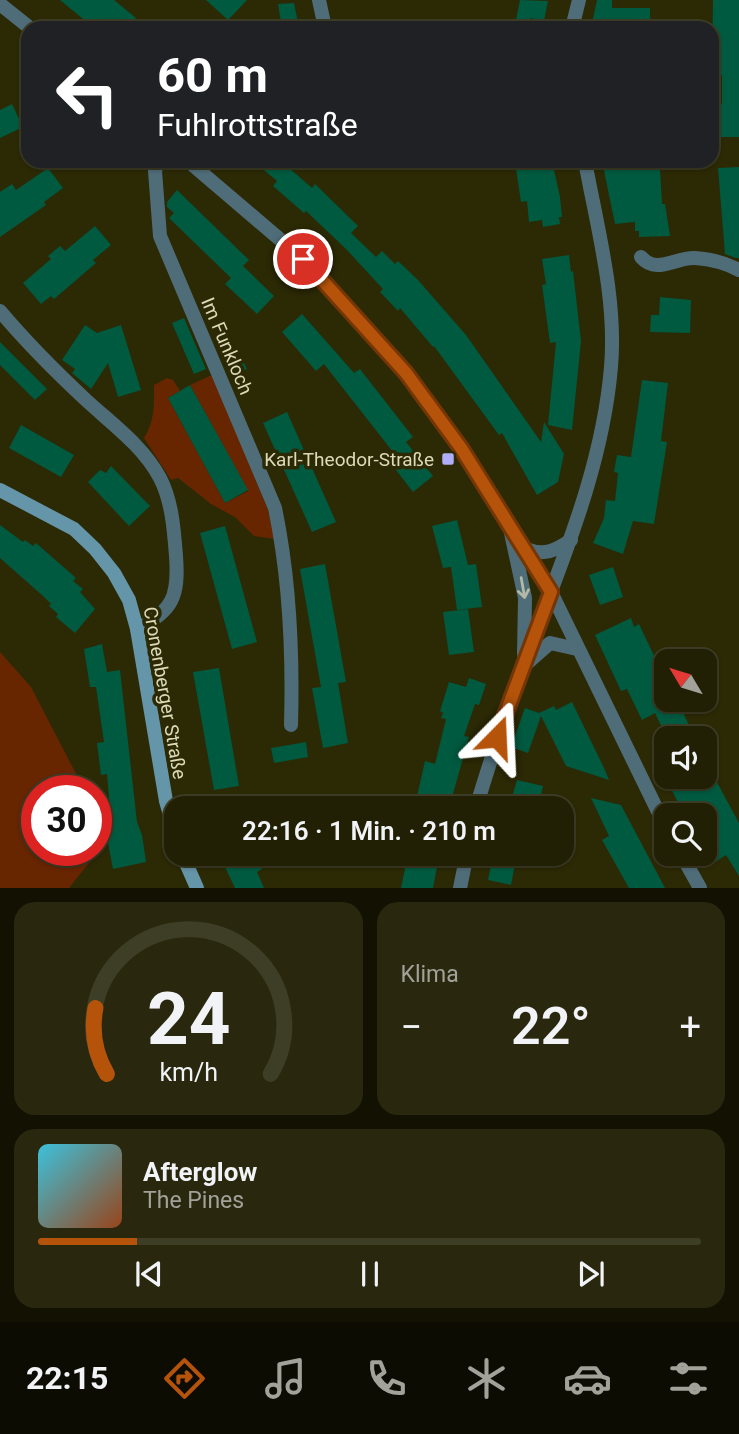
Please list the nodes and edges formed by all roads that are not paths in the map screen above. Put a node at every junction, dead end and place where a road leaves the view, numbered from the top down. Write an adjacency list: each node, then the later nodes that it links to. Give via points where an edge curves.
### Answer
1 (12, 0): 6 (street)
2 (319, 0): 7 (street)
3 (579, 0): 8 (street)
4 (0, 4): 5 (street)
5 (21, 21)
6 (26, 21)
7 (324, 21)
8 (574, 21)
9 (156, 168): 23 (street, Im Funkloch, via 160,236 275,508 293,651)
10 (196, 168): 16 (street, via 303,259 406,373)
11 (586, 168): 17 (street, via 610,301 611,365 603,428)
12 (641, 257): 13 (street, via 648,265 692,258)
13 (739, 270)
14 (0, 312): 20 (street, via 145,454 161,479 170,506 176,584 171,604 159,618)
15 (0, 490): 20 (main road, Cronenberger Straße, via 74,529 95,549 129,600)
16 (508, 522): 18 (street); 22 (street, one-way to 22, via 525,598)
17 (571, 540): 18 (street, via 555,551 539,554); 19 (street)
18 (526, 549): 19 (street)
19 (551, 592): 21 (street); 22 (street)
20 (137, 629): 24 (main road, Cronenberger Straße)
21 (577, 649): 22 (street, via 550,643); 26 (street)
22 (524, 666): 25 (street)
23 (291, 725)
24 (165, 796)
25 (480, 796)
26 (654, 804)
27 (187, 866): 30 (main road)
28 (465, 866): 31 (street)
29 (688, 866): 32 (street)
30 (197, 888)
31 (460, 888)
32 (700, 888)

